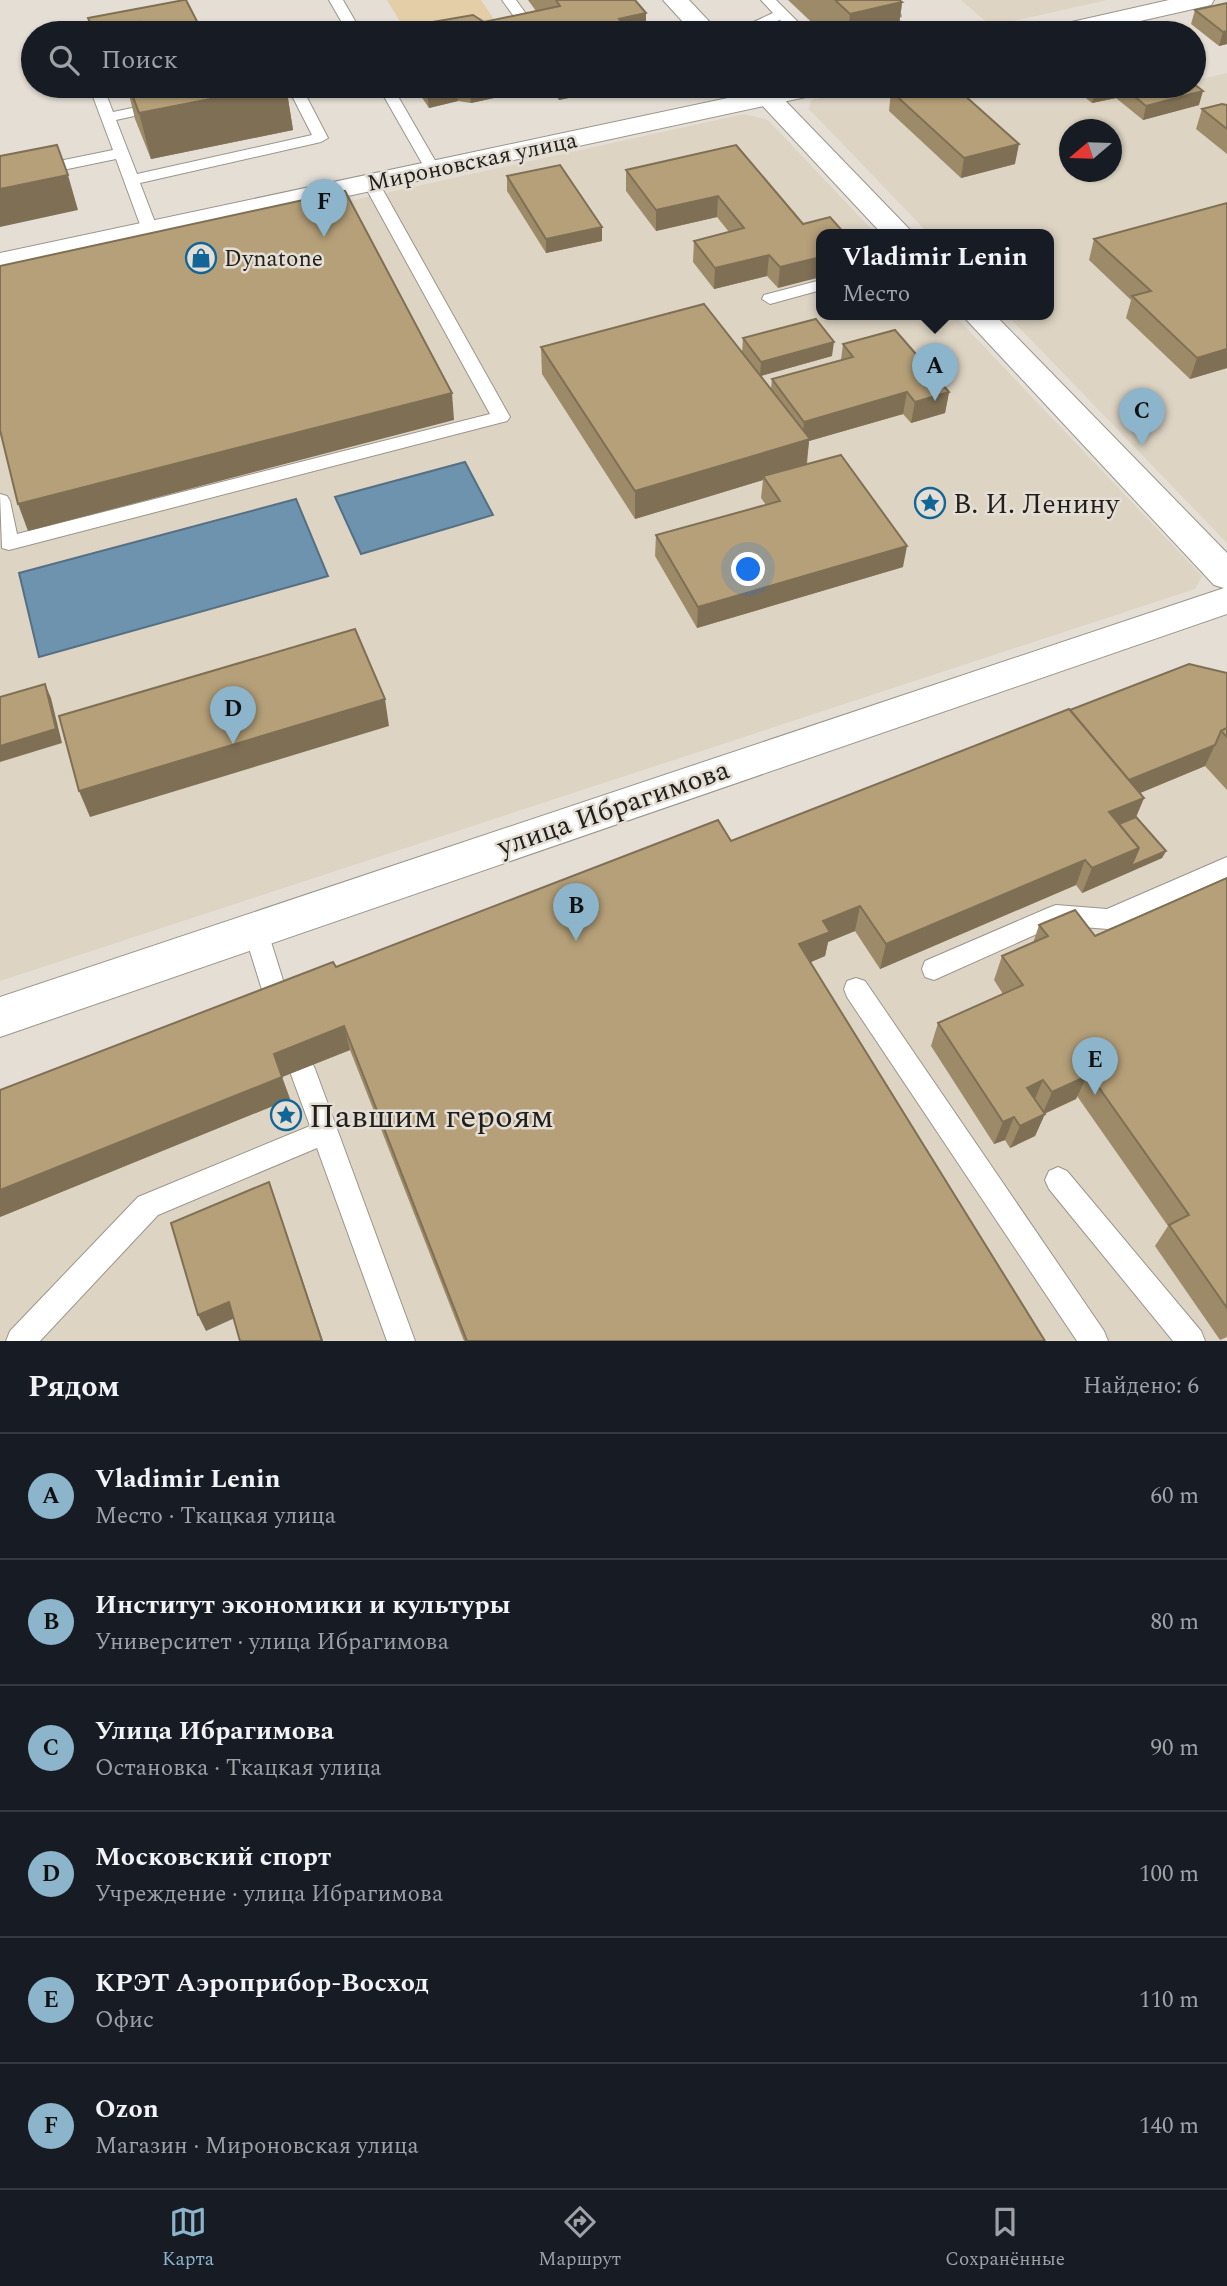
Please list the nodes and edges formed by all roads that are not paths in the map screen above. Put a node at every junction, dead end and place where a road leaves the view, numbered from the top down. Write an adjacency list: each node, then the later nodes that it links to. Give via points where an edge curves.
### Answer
1 (336, 0): 7 (lane)
2 (509, 0): 8 (lane)
3 (675, 0): 9 (street)
4 (768, 0): 6 (lane)
5 (1202, 0): 12 (street)
6 (782, 13): 10 (lane); 11 (lane)
7 (348, 21)
8 (524, 21)
9 (695, 21)
10 (764, 21)
11 (790, 21)
12 (1108, 21)
13 (101, 98): 19 (lane)
14 (300, 98): 23 (lane, via 321,138)
15 (392, 98): 21 (lane)
16 (737, 98): 21 (street, Мироновская улица)
17 (769, 98): 25 (street)
18 (172, 104): 19 (lane)
19 (108, 117): 20 (lane)
20 (121, 153): 22 (lane); 23 (lane)
21 (432, 169): 24 (street, Мироновская улица)
22 (0, 178)
23 (131, 180): 26 (lane)
24 (371, 183): 26 (street, Мироновская улица); 31 (lane, via 501,417 9,543)
25 (894, 229)
26 (150, 230): 27 (street, Мироновская улица)
27 (0, 262)
28 (816, 286): 29 (lane)
29 (770, 299)
30 (982, 320): 32 (street)
31 (0, 501)
32 (1227, 576)
33 (1227, 600): 35 (street, улица Ибрагимова)
34 (1227, 867): 36 (lane, via 1108,919 1056,915)
35 (255, 929): 38 (lane); 39 (street, улица Ибрагимова)
36 (934, 969)
37 (856, 989): 45 (lane)
38 (280, 1009)
39 (0, 1017)
40 (302, 1069): 41 (lane)
41 (325, 1132): 43 (lane, via 148,1206); 44 (lane)
42 (1058, 1180): 46 (lane)
43 (20, 1341)
44 (401, 1341)
45 (1094, 1341)
46 (1191, 1341)

